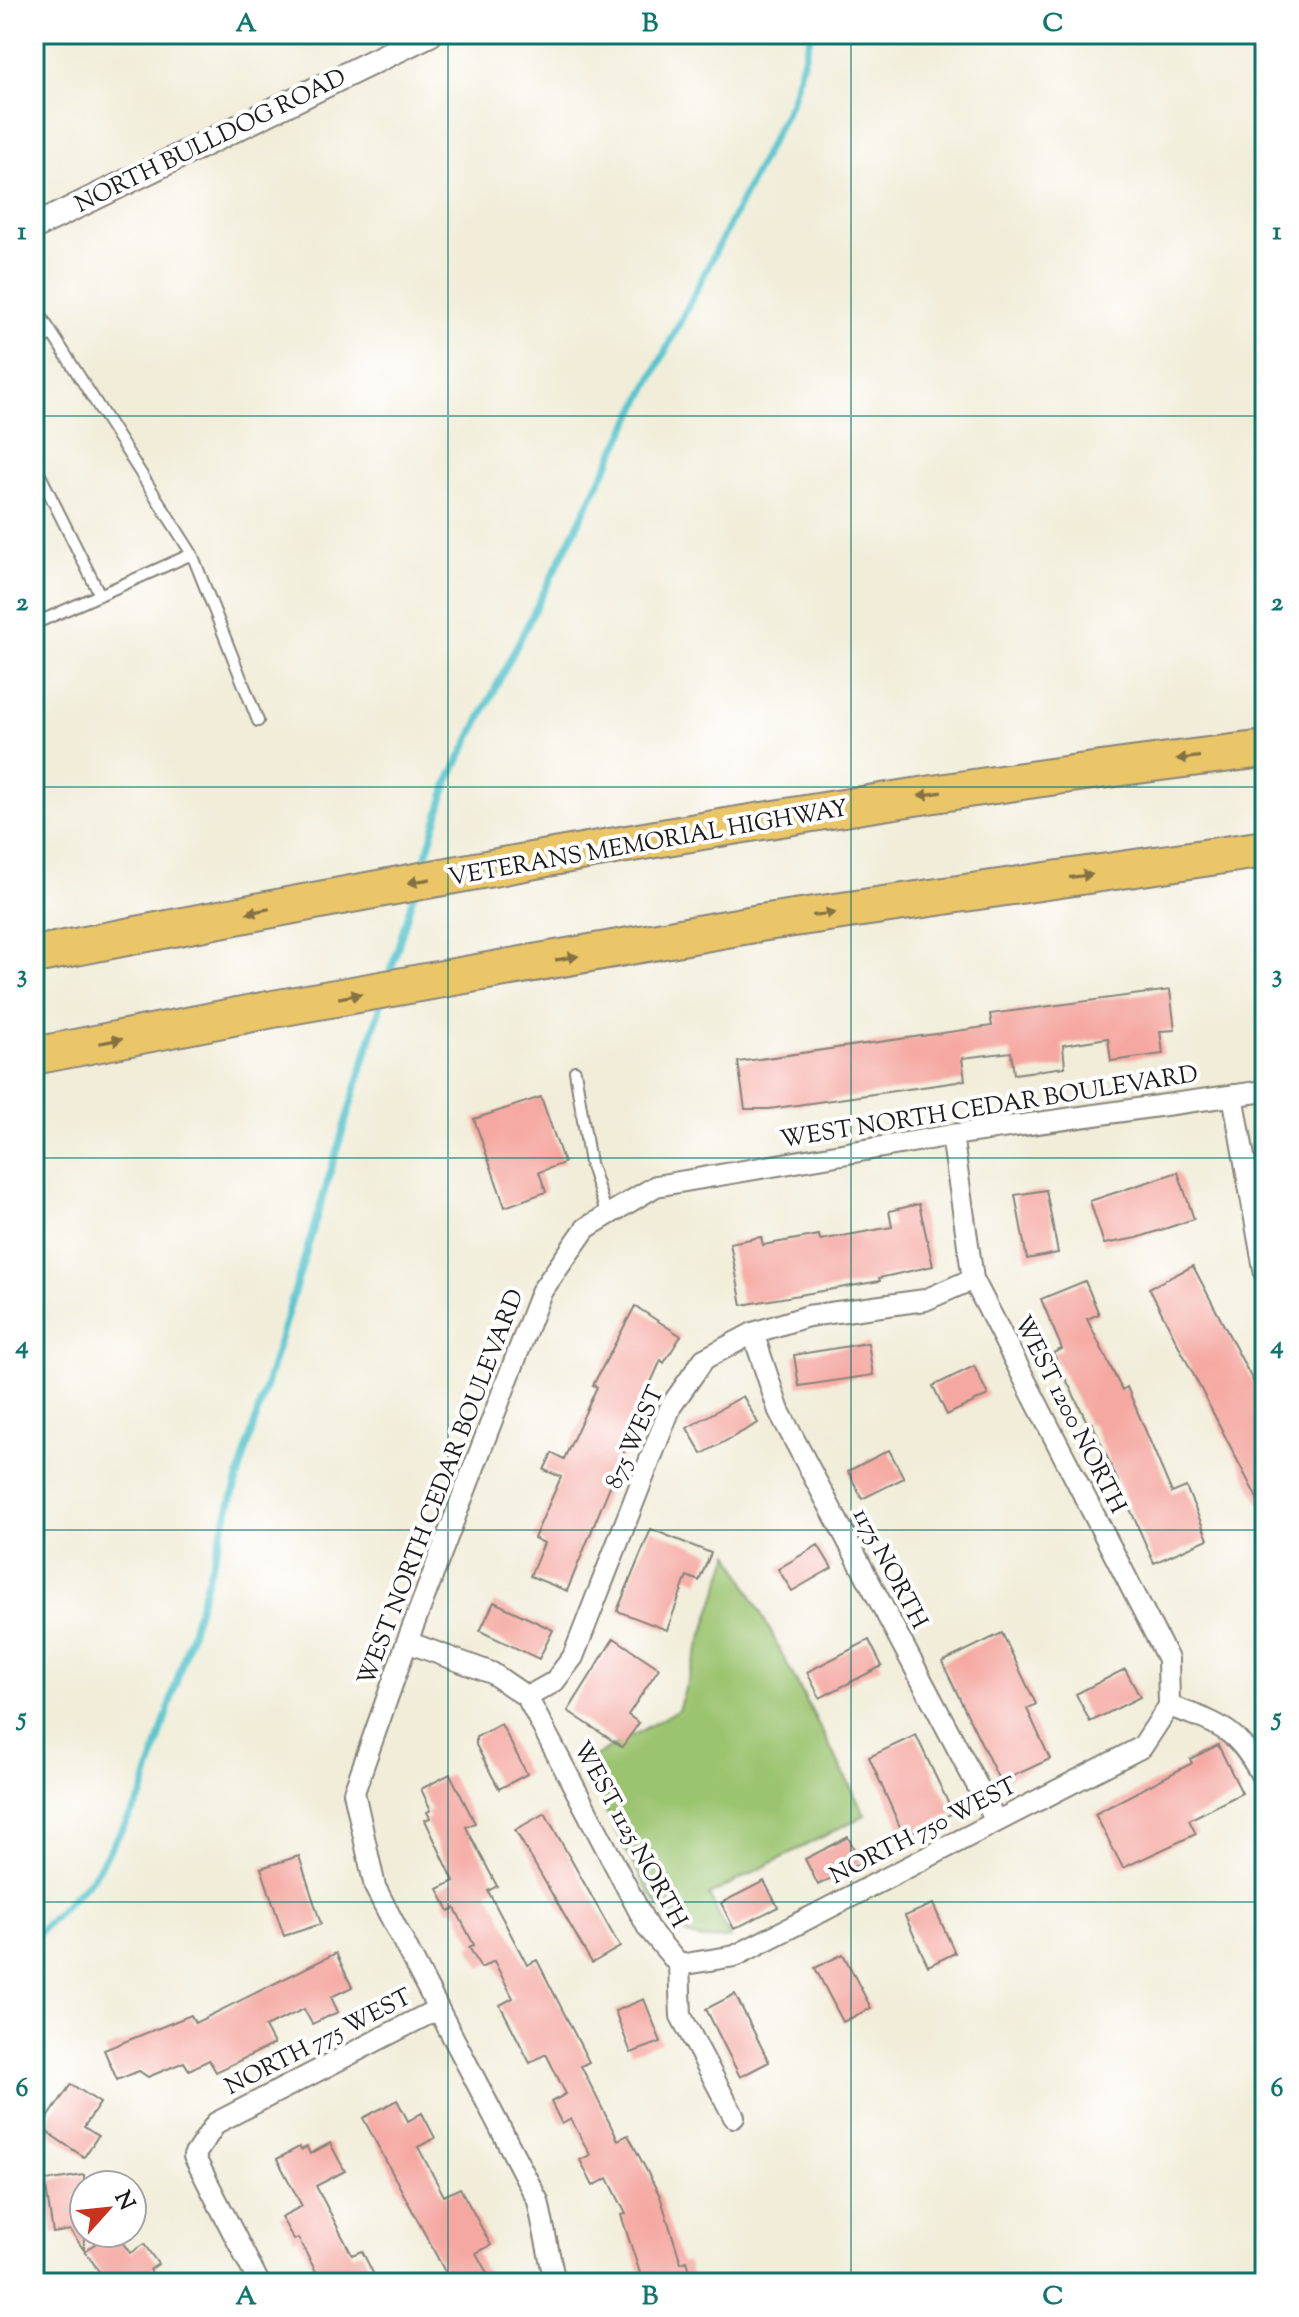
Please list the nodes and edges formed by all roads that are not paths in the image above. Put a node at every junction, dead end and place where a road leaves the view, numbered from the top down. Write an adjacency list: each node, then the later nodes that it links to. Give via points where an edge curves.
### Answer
1 (430, 34): 2 (street, NORTH BULLDOG ROAD)
2 (34, 227)
3 (34, 305): 4 (lane)
4 (52, 334): 5 (lane); 7 (lane)
5 (34, 342)
6 (34, 463): 8 (lane)
7 (192, 554): 8 (lane); 10 (lane)
8 (100, 595): 9 (lane)
9 (34, 624)
10 (258, 721)
11 (1265, 749): 13 (highway, VETERANS MEMORIAL HIGHWAY, one-way to 13, via 1050,774 523,862)
12 (1265, 849): 14 (highway, one-way to 12, via 760,923)
13 (34, 955)
14 (34, 1056)
15 (575, 1071): 19 (lane, via 590,1163)
16 (1265, 1091): 17 (street, WEST NORTH CEDAR BOULEVARD)
17 (1233, 1095): 18 (street, WEST NORTH CEDAR BOULEVARD); 20 (street)
18 (952, 1135): 19 (street, WEST NORTH CEDAR BOULEVARD, via 656,1186); 21 (street, WEST 1200 NORTH)
19 (607, 1215): 23 (street, WEST NORTH CEDAR BOULEVARD, via 586,1228 541,1292)
20 (1265, 1275)
21 (973, 1279): 22 (street, 875 WEST, via 925,1300 808,1316); 25 (street, WEST 1200 NORTH, via 1168,1659)
22 (753, 1333): 24 (street, 875 WEST, via 704,1359 671,1406 573,1657 554,1682); 27 (street, 1175 NORTH, via 779,1411)
23 (407, 1642): 24 (street, WEST 1125 NORTH, via 492,1673); 29 (street, WEST NORTH CEDAR BOULEVARD, via 354,1792 375,1887)
24 (527, 1697): 28 (street, WEST 1125 NORTH, via 648,1928)
25 (1169, 1706): 26 (street, via 1216,1722 1239,1739); 27 (street, NORTH 750 WEST, via 1142,1747)
26 (1265, 1782)
27 (996, 1821): 28 (street, NORTH 750 WEST, via 735,1956)
28 (679, 1965): 30 (street, WEST 1125 NORTH, via 681,2016)
29 (436, 2010): 31 (street, NORTH 775 WEST, via 216,2123 194,2156); 32 (street, WEST NORTH CEDAR BOULEVARD, via 538,2201)
30 (734, 2117)
31 (259, 2283)
32 (555, 2283)

